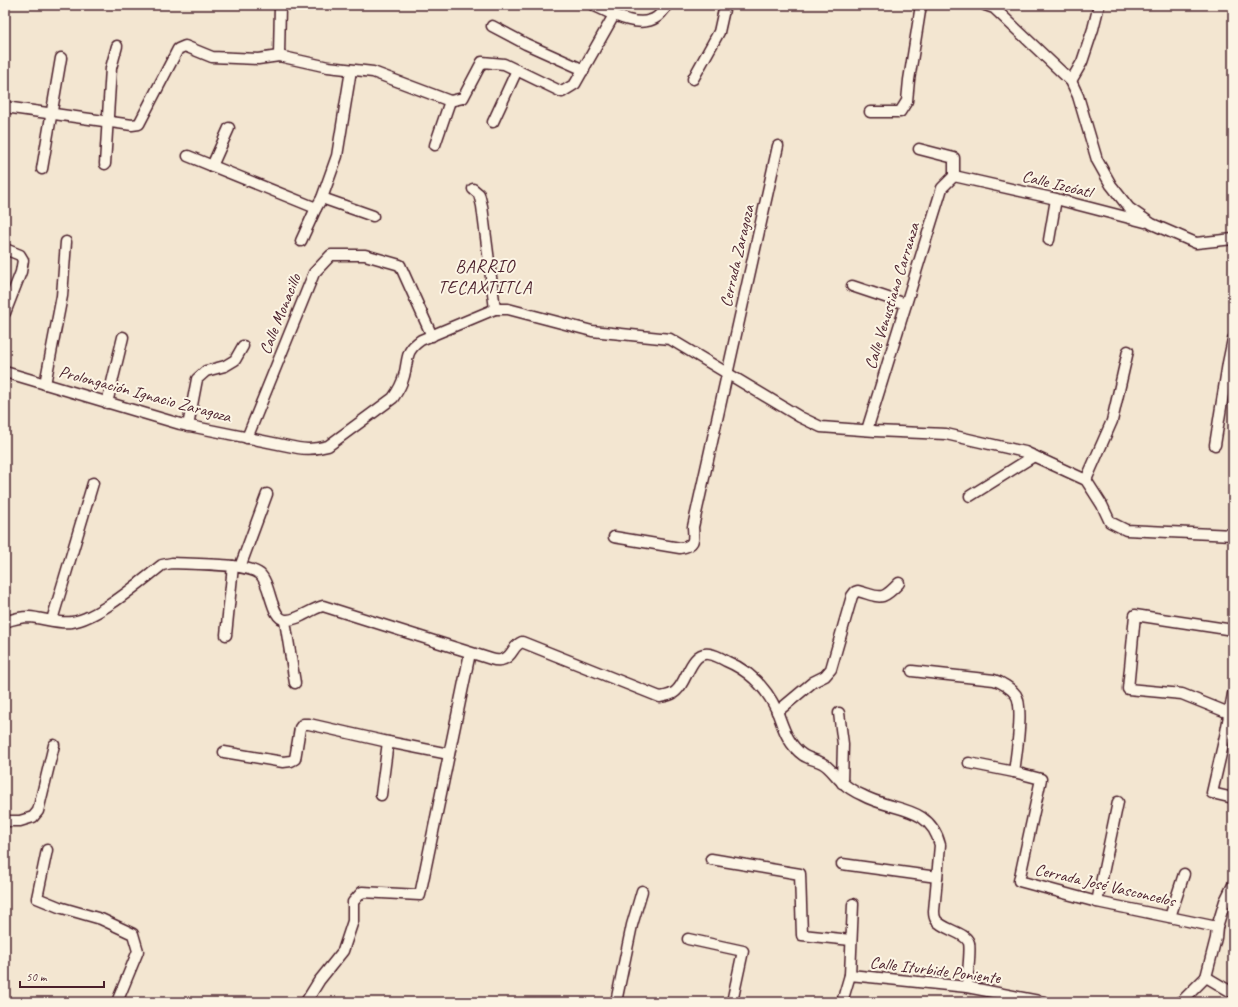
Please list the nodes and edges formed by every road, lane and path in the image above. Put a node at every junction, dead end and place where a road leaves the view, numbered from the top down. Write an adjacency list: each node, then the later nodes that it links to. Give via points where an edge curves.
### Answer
1 (280, 5): 11 (street)
2 (594, 5): 8 (street)
3 (668, 5): 8 (street, via 657,17 644,22)
4 (725, 5): 16 (street, via 719,32)
5 (921, 5): 20 (street, via 907,101 900,112)
6 (985, 5): 17 (street, via 994,8)
7 (1099, 5): 17 (street, via 1082,62)
8 (614, 15): 15 (street)
9 (492, 26): 15 (street)
10 (117, 46): 22 (street, via 111,68)
11 (279, 56): 13 (street, via 328,68); 22 (street, via 258,59 212,57 185,46 178,49 139,124)
12 (60, 58): 21 (street)
13 (351, 70): 18 (street, via 373,72); 34 (street, via 337,156)
14 (517, 70): 15 (street, via 562,92 575,84); 18 (street, via 504,64 482,62 463,98); 23 (street)
15 (584, 70)
16 (693, 79)
17 (1071, 80): 38 (street, via 1098,160 1111,185 1129,208)
18 (450, 102): 25 (street)
19 (5, 107): 21 (street)
20 (870, 112)
21 (52, 114): 22 (street); 31 (street)
22 (108, 122): 29 (street)
23 (493, 122)
24 (229, 128): 30 (street)
25 (435, 145)
26 (778, 146): 54 (street, Cerrada Zaragoza)
27 (919, 148): 32 (street, via 954,158)
28 (188, 156): 30 (street)
29 (105, 164)
30 (212, 166): 36 (street)
31 (42, 169)
32 (954, 176): 35 (street, Calle Izcóatl); 45 (street, Calle Venustiano Carranza, via 942,188)
33 (473, 189): 46 (street, via 479,194 482,206)
34 (322, 198): 36 (street); 37 (street)
35 (1056, 200): 38 (street, Calle Izcóatl); 40 (street)
36 (316, 208): 41 (street)
37 (373, 216)
38 (1152, 224): 39 (street, via 1196,243)
39 (1233, 239)
40 (1049, 240)
41 (301, 241)
42 (66, 242): 55 (street, via 62,296)
43 (5, 249): 47 (street, via 20,255 23,260)
44 (852, 286): 45 (street)
45 (906, 304): 58 (street, Calle Venustiano Carranza)
46 (495, 309): 48 (street, Prolongación Ignacio Zaragoza); 54 (street, Prolongación Ignacio Zaragoza, via 508,309 592,330 670,339)
47 (5, 313)
48 (432, 336): 59 (street, Prolongación Ignacio Zaragoza, via 412,346 407,356 400,389 393,398 328,446 308,450); 59 (street, Calle Monacillo, via 400,265 365,255 331,255 314,273)
49 (124, 337): 56 (street)
50 (1233, 339): 60 (street)
51 (243, 346): 57 (street, via 235,360 225,366 206,371 197,379)
52 (1128, 351): 62 (street, via 1112,421)
53 (5, 372): 55 (street, Prolongación Ignacio Zaragoza)
54 (728, 372): 58 (street, Prolongación Ignacio Zaragoza, via 800,417 821,427); 67 (street, Cerrada Zaragoza, via 693,527 692,544 680,548)
55 (45, 384): 56 (street, Prolongación Ignacio Zaragoza)
56 (107, 403): 57 (street, Prolongación Ignacio Zaragoza)
57 (188, 426): 59 (street, Prolongación Ignacio Zaragoza)
58 (868, 430): 61 (street, Prolongación Ignacio Zaragoza, via 946,434)
59 (247, 438)
60 (1215, 445)
61 (1034, 456): 62 (street, Prolongación Ignacio Zaragoza); 65 (street)
62 (1086, 480): 66 (street, via 1110,522 1126,530)
63 (93, 483): 70 (street)
64 (267, 494): 68 (street)
65 (970, 496)
66 (1233, 535)
67 (614, 537)
68 (237, 566): 70 (street, via 172,563 162,565 109,606 82,620); 71 (street, via 254,570 261,575 267,583 279,618); 74 (street)
69 (899, 583): 79 (street, via 889,594 882,597 854,592 831,669)
70 (52, 620): 72 (street, via 27,617)
71 (285, 621): 75 (street, via 323,606); 77 (street)
72 (5, 622)
73 (1233, 630): 81 (street, via 1135,615 1128,689 1182,694)
74 (226, 635)
75 (470, 653): 79 (street, via 491,660 503,660 511,654 516,644 522,642 660,697 677,690 693,662 708,654 736,665 756,678); 85 (street)
76 (912, 671): 87 (street, via 994,680 1001,682 1017,696 1020,714)
77 (295, 683)
78 (1233, 694): 81 (street)
79 (777, 712): 88 (street, via 787,737 795,748 803,755 823,763)
80 (839, 713): 88 (street, via 843,744)
81 (1229, 713): 90 (street, via 1212,793)
82 (388, 742): 84 (street, via 303,724 300,728 295,759 290,761); 85 (street); 89 (street)
83 (54, 745): 92 (street, via 38,810 33,817 20,821)
84 (224, 752)
85 (449, 754): 111 (street, via 420,896 362,892 354,902 353,921 343,952 319,981)
86 (969, 764): 87 (street, Cerrada José Vasconcelos)
87 (1014, 772): 100 (street, Cerrada José Vasconcelos, via 1041,779 1019,882)
88 (842, 783): 97 (street, via 865,797 912,812 925,819 936,832 940,844)
89 (381, 795)
90 (1233, 798)
91 (1118, 802): 100 (street)
92 (5, 821)
93 (47, 850): 110 (street, via 37,898 101,919 133,934 138,952)
94 (711, 859): 105 (street, via 800,874 802,935)
95 (842, 864): 97 (street)
96 (1184, 874): 102 (street)
97 (937, 877): 108 (street, via 935,919 969,942)
98 (1233, 885): 103 (street)
99 (642, 891): 112 (street)
100 (1097, 902): 102 (street, Cerrada José Vasconcelos)
101 (853, 904): 105 (street)
102 (1170, 917): 103 (street, Cerrada José Vasconcelos)
103 (1217, 927): 107 (street)
104 (688, 939): 113 (street, via 743,951)
105 (851, 940): 106 (street)
106 (850, 975): 108 (street, Calle Iturbide Poniente); 114 (street, Calle Iturbide Poniente)
107 (1206, 977): 109 (street); 116 (street)
108 (967, 987): 115 (street, Calle Iturbide Poniente)
109 (1233, 993)
110 (117, 1002)
111 (306, 1002)
112 (616, 1002)
113 (732, 1002)
114 (842, 1002)
115 (1044, 1002)
116 (1181, 1002)

